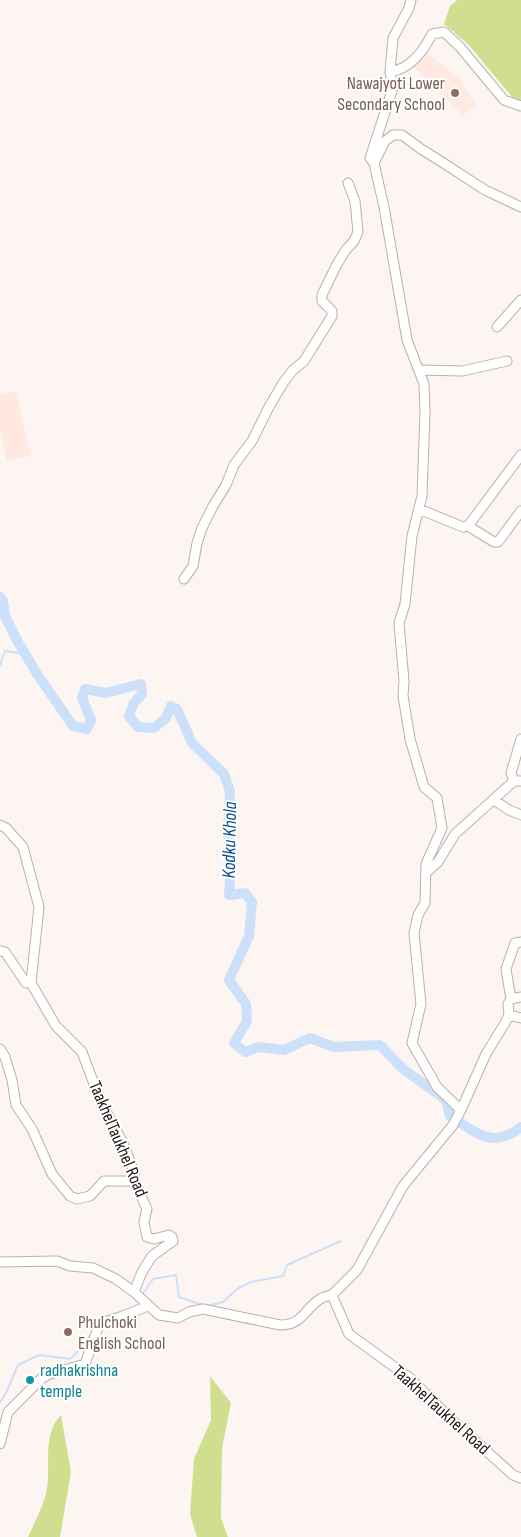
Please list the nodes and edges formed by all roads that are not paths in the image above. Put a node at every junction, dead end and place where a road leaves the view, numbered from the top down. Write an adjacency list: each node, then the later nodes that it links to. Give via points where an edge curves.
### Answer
1 (411, 0): 2 (street, via 393,38)
2 (390, 72): 3 (street, via 405,67 427,45 432,34 444,32 504,100); 4 (street, via 393,88 370,158)
3 (521, 106)
4 (374, 163): 6 (street, via 385,142 393,135 402,135 485,190); 10 (street, via 407,340)
5 (348, 183): 15 (street, via 355,201 358,232 322,295 322,301 332,310 332,316 304,361 283,384 252,441 234,466 202,528 193,566)
6 (521, 207)
7 (521, 300): 8 (street)
8 (497, 327)
9 (507, 361): 10 (street, via 462,371)
10 (419, 370): 12 (street, via 424,384 425,412)
11 (521, 455): 14 (street)
12 (419, 509): 14 (street, via 463,527); 21 (street, via 412,536 405,604 399,623 403,696 410,739 424,787 437,798 442,828 426,864)
13 (521, 510): 14 (street, via 498,542)
14 (468, 526)
15 (184, 579)
16 (521, 739): 17 (street, via 511,773)
17 (518, 781): 18 (street)
18 (494, 800): 19 (street); 21 (street, via 455,834 438,862)
19 (521, 815)
20 (0, 825): 24 (street, via 23,847 39,907)
21 (426, 873): 30 (street, via 425,903 414,933 421,1004 412,1043 437,1087)
22 (521, 942): 26 (street, via 515,942 506,969)
23 (0, 951): 24 (street, TaakhelTaukhel Road, via 5,952 26,983)
24 (31, 983): 31 (street, TaakhelTaukhel Road, via 56,1026 82,1052 100,1100 123,1143)
25 (521, 997): 26 (street)
26 (511, 999): 27 (street)
27 (509, 1015): 28 (street); 30 (street, via 482,1061)
28 (521, 1018)
29 (0, 1049): 31 (street, via 6,1057 16,1106 32,1129 52,1174 70,1196 77,1199 90,1196 104,1182)
30 (460, 1112): 33 (street, via 403,1186 357,1270)
31 (134, 1180): 34 (street, TaakhelTaukhel Road, via 147,1209 144,1222 147,1237 172,1237 172,1241 152,1256 142,1272)
32 (0, 1262): 34 (street, via 57,1261 92,1268 116,1279)
33 (332, 1295): 34 (street, via 320,1298 300,1319 289,1325 203,1309 178,1318 159,1315); 36 (street, TaakhelTaukhel Road, via 348,1334 411,1379)
34 (141, 1300): 35 (street, via 120,1317 99,1325 85,1364 42,1378 8,1412)
35 (0, 1444)
36 (517, 1476)

